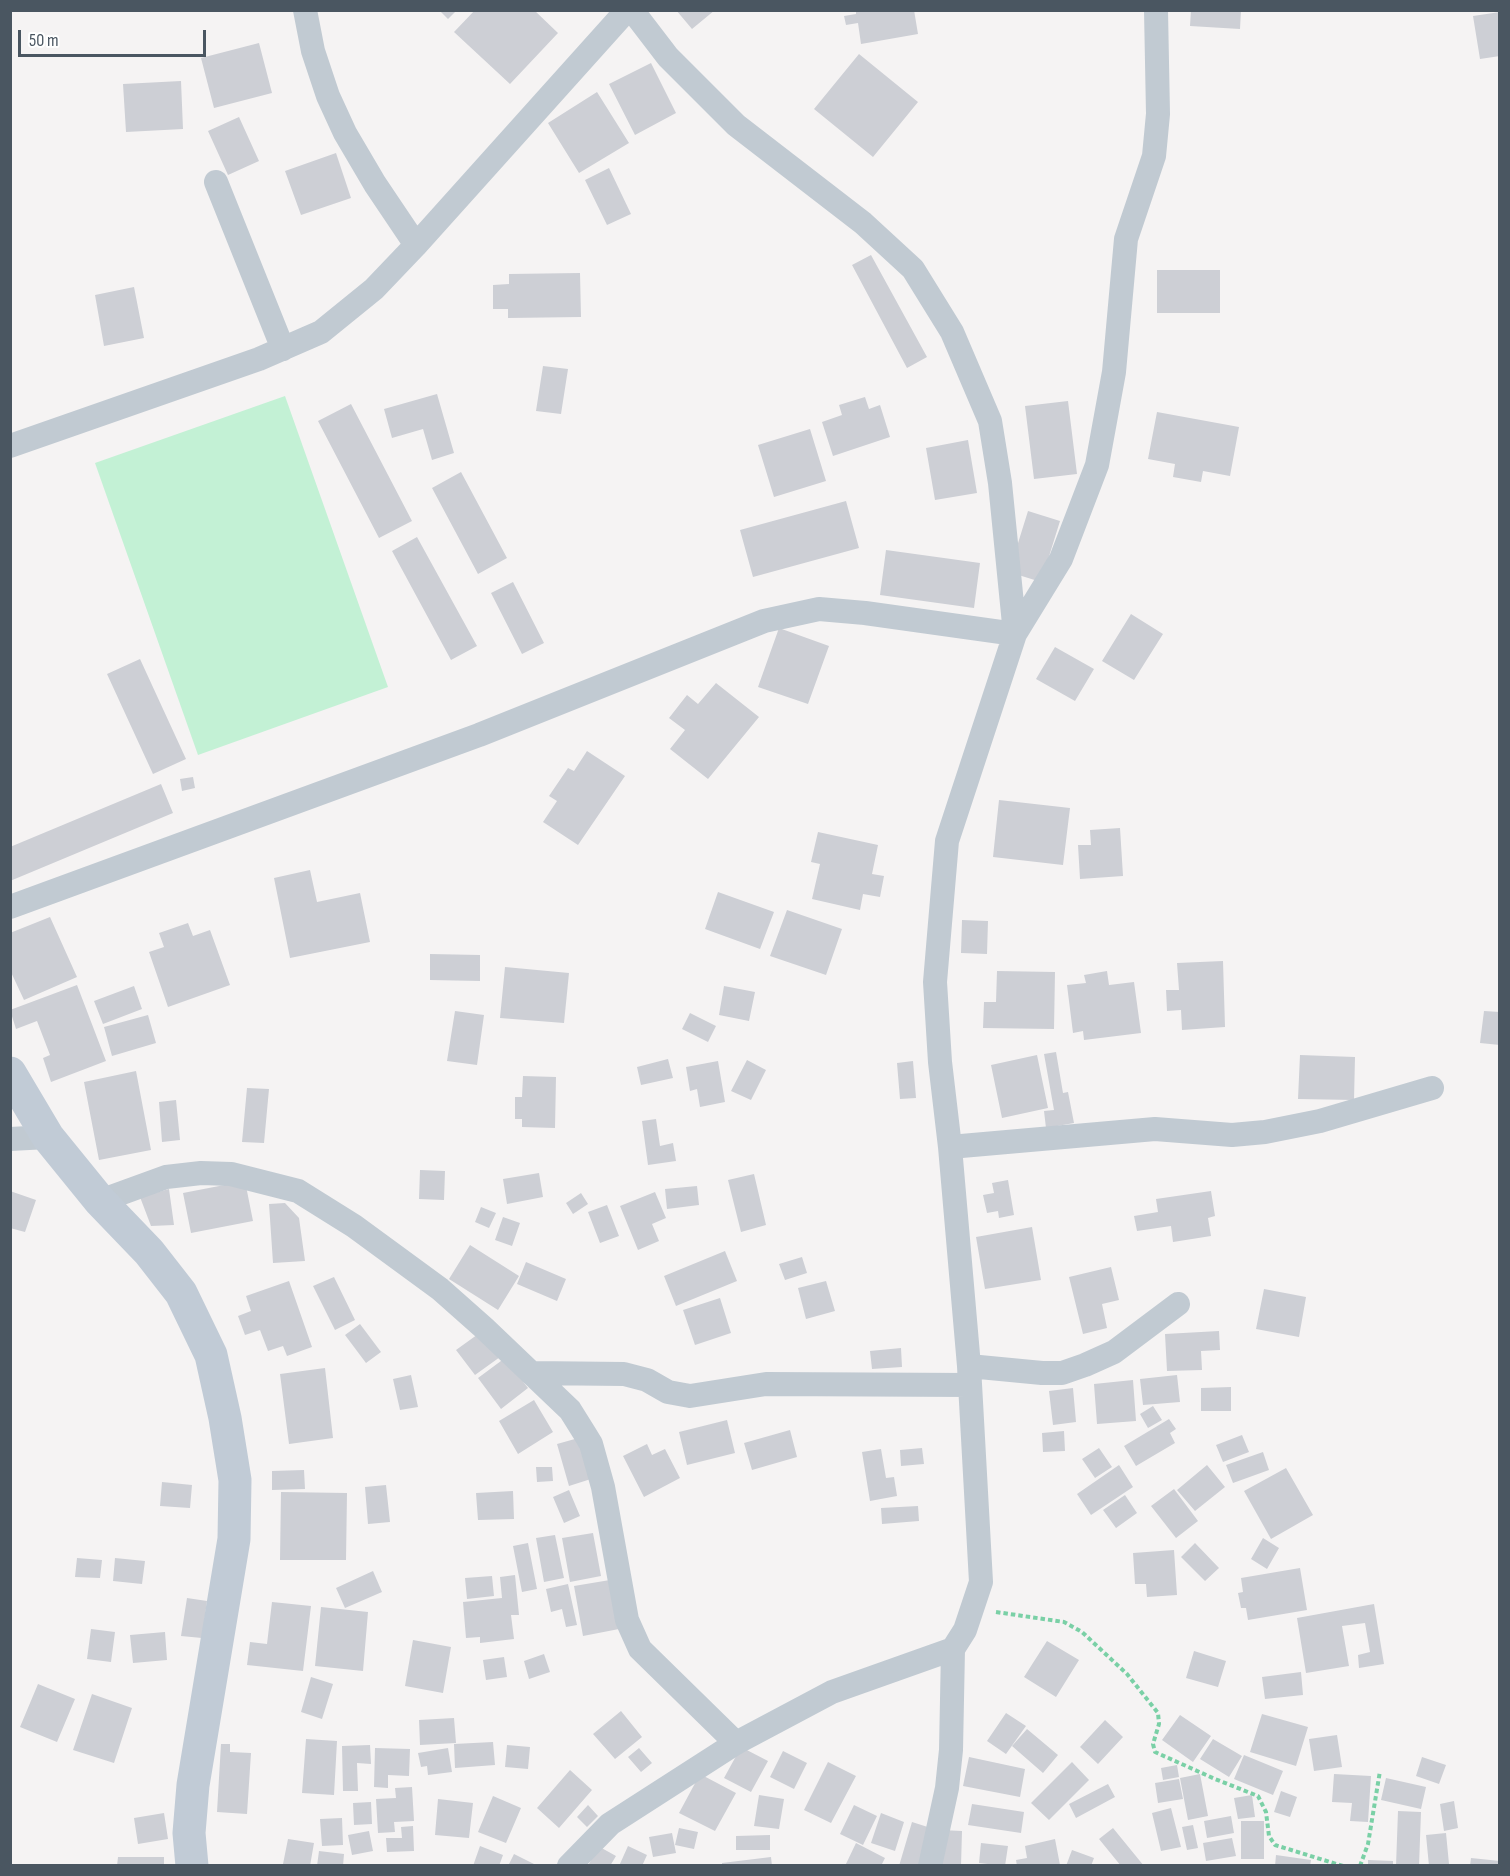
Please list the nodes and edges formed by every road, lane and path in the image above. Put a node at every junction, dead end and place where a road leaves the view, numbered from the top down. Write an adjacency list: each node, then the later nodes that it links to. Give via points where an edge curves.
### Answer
1 (305, 10): 6 (street, via 313,51 345,133)
2 (627, 10): 6 (street)
3 (632, 10): 9 (street, via 668,57 736,125 863,223 913,269 947,323 990,422)
4 (1156, 10): 9 (street, via 1158,114 1154,156 1126,238 1114,372 1097,465 1061,559)
5 (216, 182): 7 (street)
6 (416, 245): 7 (street, via 374,289 321,332)
7 (284, 349): 8 (street)
8 (10, 446)
9 (1015, 634): 10 (street, via 819,609 764,621 479,735); 15 (street, via 947,841 935,982)
10 (10, 907)
11 (10, 1073): 13 (street)
12 (1432, 1088): 15 (street, via 1265,1132 1232,1135 1155,1129)
13 (48, 1137): 14 (street); 16 (street)
14 (10, 1140)
15 (950, 1147): 19 (street)
16 (100, 1201): 18 (street, via 166,1177 201,1173 231,1174 298,1191 415,1270); 24 (street, via 149,1251 181,1293 211,1355 235,1480 234,1539 193,1785 189,1833)
17 (1178, 1304): 19 (street, via 1114,1352 1062,1373)
18 (531, 1373): 19 (street, via 624,1374 647,1380 668,1392 690,1396 766,1384); 22 (street, via 570,1410 591,1444 603,1487 627,1620 640,1649)
19 (970, 1376): 20 (street, via 981,1582)
20 (972, 1609): 21 (street); 27 (path, via 1064,1622 1082,1632 1127,1674 1158,1713 1155,1752 1258,1796 1275,1845)
21 (953, 1649): 22 (street, via 832,1692); 26 (street, via 947,1788)
22 (736, 1743): 25 (street, via 610,1824)
23 (1380, 1771): 28 (path, via 1368,1844)
24 (192, 1866)
25 (569, 1866)
26 (930, 1866)
27 (1343, 1866)
28 (1360, 1866)

